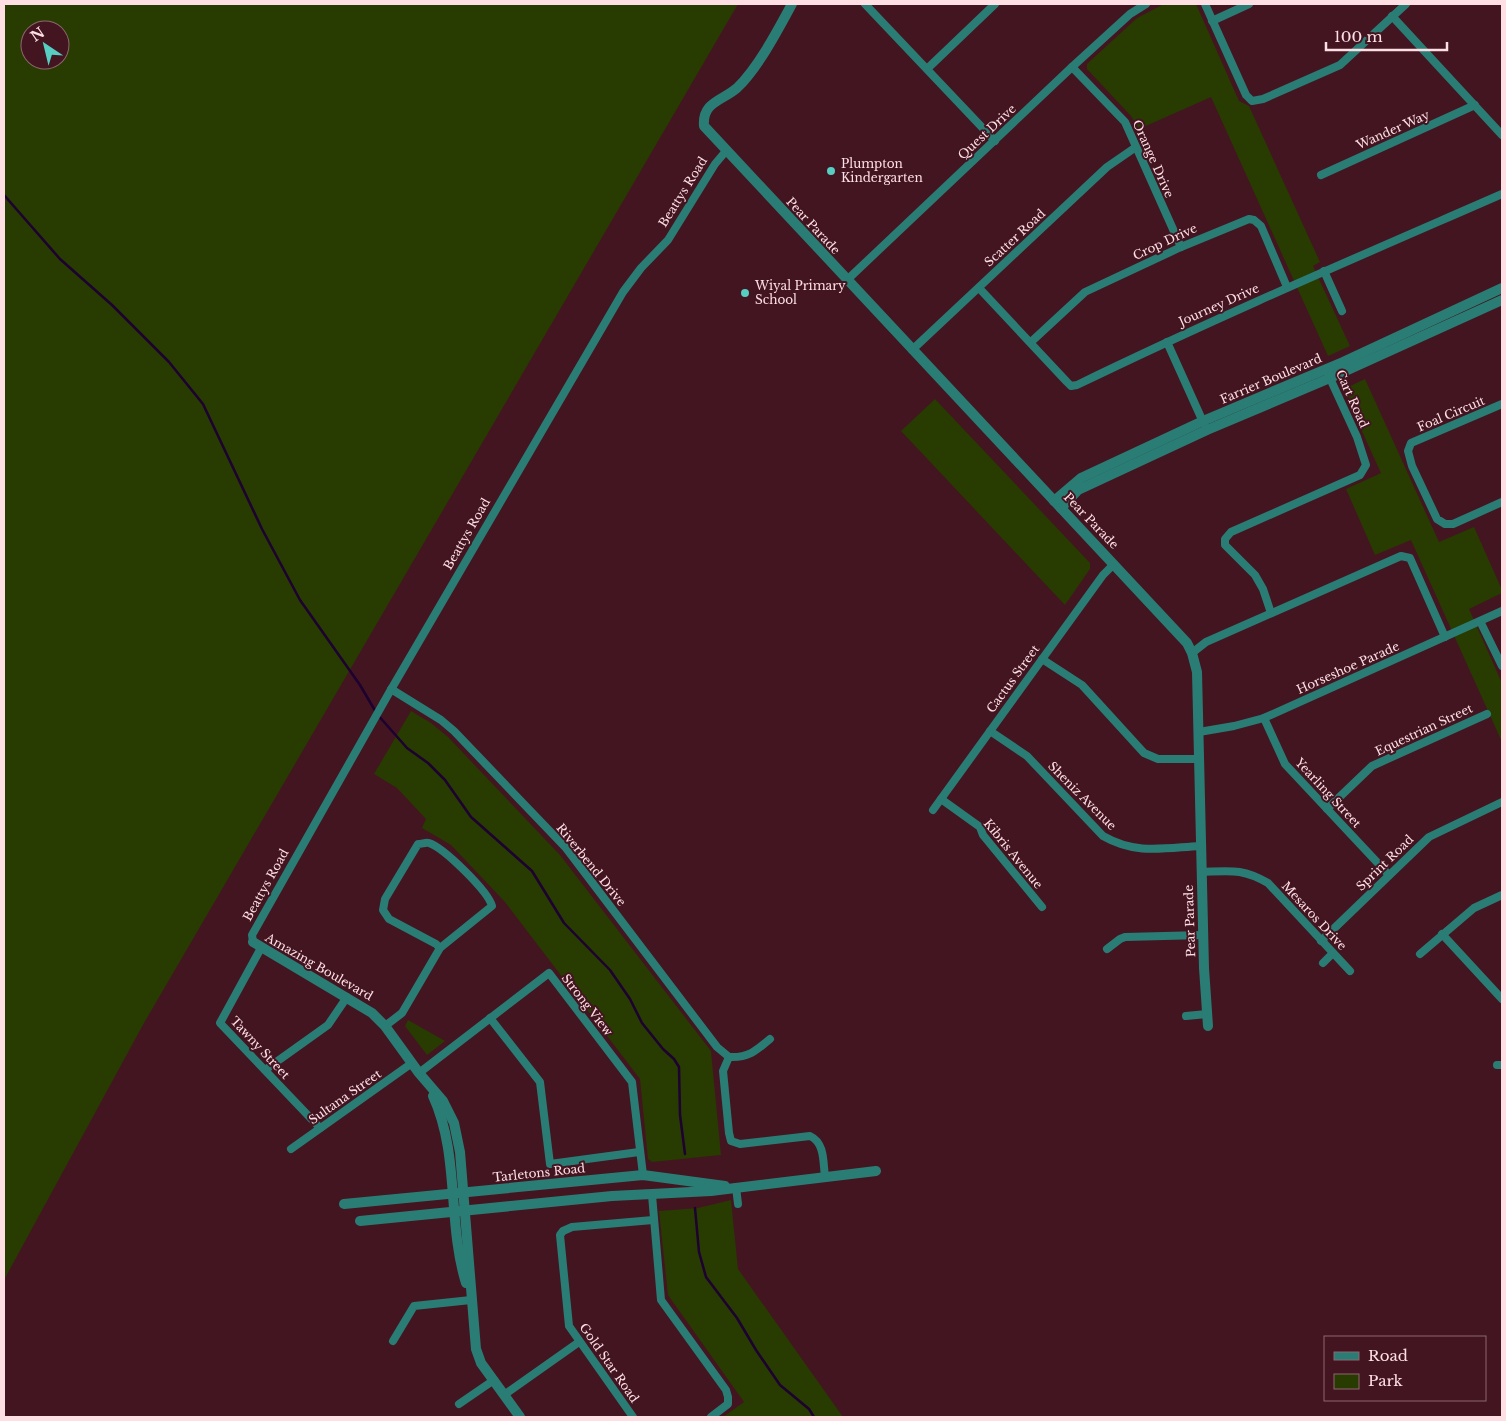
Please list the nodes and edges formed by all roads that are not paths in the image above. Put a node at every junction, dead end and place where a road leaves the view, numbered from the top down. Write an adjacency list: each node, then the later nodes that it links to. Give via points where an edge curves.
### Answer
1 (792, 4): 16 (street, Pear Parade, via 749,75 707,108 703,116 704,126)
2 (865, 4): 11 (street)
3 (996, 4): 11 (street)
4 (1146, 4): 10 (street, Quest Drive, via 1130,14)
5 (1205, 4): 9 (street)
6 (1249, 4): 9 (street)
7 (1406, 4): 8 (street)
8 (1392, 16): 9 (street, via 1340,64 1252,101 1246,95); 12 (street)
9 (1212, 21)
10 (1072, 67): 14 (street, Quest Drive); 15 (street, Orange Drive, via 1121,117)
11 (927, 69): 14 (street)
12 (1475, 106): 13 (street); 17 (street, Wander Way)
13 (1502, 135)
14 (994, 141): 21 (street, Quest Drive)
15 (1136, 147): 19 (street, Orange Drive); 23 (street, Scatter Road, via 1108,166)
16 (726, 151): 21 (street, Pear Parade); 43 (street, Beattys Road, via 668,240 623,292)
17 (1321, 175)
18 (1502, 194): 20 (street, Journey Drive)
19 (1181, 247): 22 (street, Crop Drive, via 1244,220 1254,220 1261,226); 27 (street, Crop Drive, via 1086,292)
20 (1324, 271): 22 (street, Journey Drive); 26 (street)
21 (847, 280): 29 (street, Pear Parade)
22 (1287, 287): 28 (street, Journey Drive)
23 (978, 288): 27 (street, Journey Drive); 29 (street, Scatter Road)
24 (1502, 288): 30 (street, Farrier Boulevard)
25 (1502, 300): 30 (street, Farrier Boulevard)
26 (1342, 311)
27 (1030, 342): 28 (street, Journey Drive, via 1071,386 1077,386)
28 (1166, 342): 32 (street)
29 (912, 350): 34 (street, Pear Parade)
30 (1328, 374): 32 (street, Farrier Boulevard); 37 (street, Cart Road, via 1366,464 1360,475 1231,532 1225,539 1225,545 1255,574)
31 (1502, 404): 33 (street, Foal Circuit, via 1412,443 1408,451 1437,519 1445,524 1453,524)
32 (1205, 426): 34 (street, Farrier Boulevard, via 1078,490)
33 (1502, 502)
34 (1057, 504): 35 (street, Pear Parade)
35 (1114, 564): 40 (street, Pear Parade, via 1187,642); 41 (street, Cactus Street)
36 (1502, 611): 38 (street, Horseshoe Parade)
37 (1272, 613): 39 (street, via 1401,556 1410,558); 40 (street, via 1206,642)
38 (1480, 621): 39 (street, Horseshoe Parade); 42 (street)
39 (1445, 637): 45 (street, Horseshoe Parade)
40 (1192, 653): 47 (street, Pear Parade, via 1197,672)
41 (1042, 658): 46 (street, Cactus Street); 48 (street, via 1082,685 1144,753 1158,759)
42 (1502, 666)
43 (391, 689): 61 (street, Beattys Road, via 252,935); 76 (street, Riverbend Drive, via 454,730 566,848 717,1047)
44 (1487, 714): 51 (street, Equestrian Street, via 1372,766)
45 (1264, 718): 47 (street, Horseshoe Parade); 51 (street, Yearling Street, via 1286,764)
46 (990, 731): 49 (street, Cactus Street); 53 (street, Sheniz Avenue, via 1027,756 1103,836 1135,849)
47 (1199, 732): 48 (street, Pear Parade)
48 (1198, 759): 53 (street, Pear Parade)
49 (941, 799): 52 (street, Cactus Street); 57 (street, Kibris Avenue, via 980,827)
50 (1502, 802): 55 (street, Sprint Road, via 1429,837)
51 (1327, 809): 55 (street, Yearling Street)
52 (933, 810)
53 (1200, 846): 54 (street, Pear Parade)
54 (1201, 872): 59 (street, Pear Parade); 60 (street, Mesaros Drive, via 1241,871 1268,883)
55 (1389, 875): 60 (street, Sprint Road)
56 (1502, 895): 58 (street, via 1474,908)
57 (1042, 907)
58 (1442, 934): 65 (street); 69 (street)
59 (1203, 935): 63 (street, via 1125,937); 70 (street, Pear Parade)
60 (1321, 941): 64 (street, Mesaros Drive)
61 (257, 945): 68 (street, Amazing Boulevard); 78 (street, Tawny Street, via 220,1023)
62 (440, 948): 62 (street, via 492,906 486,895 448,854 428,843 418,844 385,899 383,910 389,919); 73 (street, via 402,1013)
63 (1107, 950)
64 (1333, 953): 66 (street); 67 (street, Mesaros Drive)
65 (1420, 954)
66 (1323, 963)
67 (1350, 971)
68 (347, 997): 73 (street, Amazing Boulevard, via 372,1012); 78 (street, via 328,1025)
69 (1502, 999)
70 (1207, 1014): 71 (street); 74 (street, Pear Parade)
71 (1186, 1016)
72 (490, 1018): 79 (street, Strong View); 82 (street, via 540,1082 550,1164); 82 (street, Strong View, via 549,973 632,1082)
73 (385, 1026): 77 (street, Amazing Boulevard)
74 (1208, 1026)
75 (770, 1039): 76 (street, via 741,1058)
76 (729, 1057): 85 (street, via 723,1071 731,1142 740,1144 810,1136 820,1145)
77 (412, 1063): 79 (street, Amazing Boulevard); 80 (street, Sultana Street)
78 (265, 1070): 80 (street, Tawny Street)
79 (419, 1073): 87 (street, Amazing Boulevard, via 443,1101 454,1123 460,1152)
80 (320, 1128): 81 (street, Sultana Street)
81 (291, 1149)
82 (639, 1152): 84 (street, Strong View)
83 (876, 1171): 85 (street, Tarletons Road)
84 (643, 1175): 86 (street, Tarletons Road); 87 (street, Tarletons Road)
85 (825, 1177): 86 (street, Tarletons Road)
86 (736, 1187): 88 (street, Tarletons Road); 90 (street)
87 (457, 1193): 89 (street, Tarletons Road); 91 (street, Amazing Boulevard)
88 (652, 1195): 91 (street, Tarletons Road); 92 (street)
89 (344, 1204)
90 (738, 1204)
91 (458, 1208): 93 (street, Tarletons Road); 94 (street, Amazing Boulevard, via 457,1244)
92 (653, 1220): 96 (street, Gold Star Road, via 572,1227 560,1235 569,1326); 102 (street, via 661,1300 726,1390 728,1404)
93 (360, 1221)
94 (471, 1300): 95 (street, via 414,1306); 97 (street, Amazing Boulevard, via 476,1349 481,1363)
95 (393, 1341)
96 (579, 1342): 98 (street); 101 (street, Gold Star Road)
97 (494, 1380): 98 (street, Amazing Boulevard); 99 (street)
98 (504, 1395): 100 (street, Amazing Boulevard)
99 (459, 1404)
100 (520, 1417)
101 (633, 1417)
102 (711, 1417)

